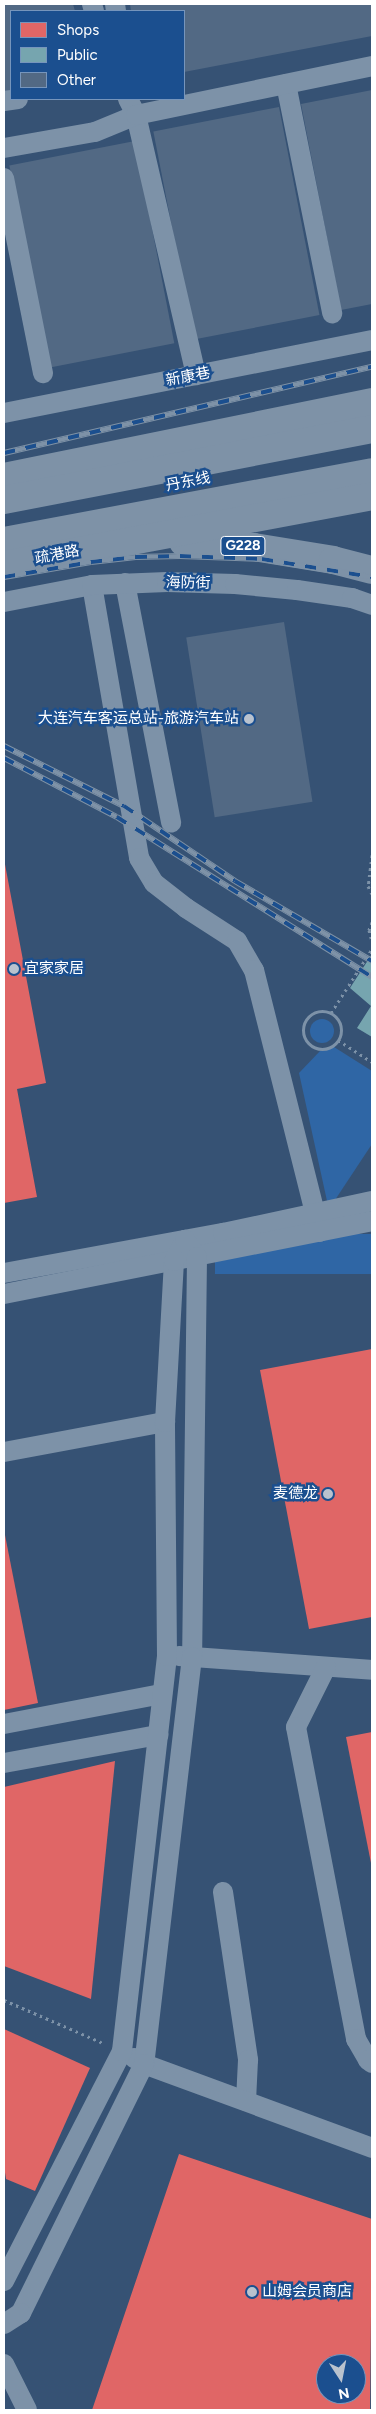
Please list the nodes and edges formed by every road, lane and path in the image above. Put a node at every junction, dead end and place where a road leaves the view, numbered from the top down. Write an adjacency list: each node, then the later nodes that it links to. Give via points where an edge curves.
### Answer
1 (372, 66): 2 (street)
2 (286, 84): 3 (street); 8 (street)
3 (185, 99)
4 (179, 100): 5 (street)
5 (132, 107): 6 (street, via 95,132); 11 (street)
6 (4, 148)
7 (4, 178): 10 (street)
8 (332, 313)
9 (372, 340): 11 (street, 新康巷)
10 (44, 373)
11 (196, 375): 13 (street, 新康巷)
12 (372, 402): 18 (highway)
13 (4, 414)
14 (372, 429): 18 (highway)
15 (372, 448): 21 (highway, 丹东线)
16 (372, 472): 22 (highway)
17 (4, 477): 18 (highway)
18 (49, 479): 20 (highway)
19 (372, 496): 23 (highway)
20 (4, 500)
21 (4, 517)
22 (4, 541)
23 (111, 545): 24 (highway, 疏港路 / G228); 25 (highway, G228, via 187,542 254,546)
24 (4, 566)
25 (372, 570)
26 (124, 582): 27 (street, 海防街); 29 (street, 海防街, via 235,584 352,598); 30 (street)
27 (92, 585): 28 (street, 海防街); 41 (street, via 139,858 154,883 237,941 254,970)
28 (4, 602)
29 (372, 605)
30 (171, 823)
31 (372, 855): 32 (path, via 368,886)
32 (372, 894)
33 (372, 922): 34 (path)
34 (372, 941)
35 (372, 948): 36 (path)
36 (331, 1013): 37 (path, via 340,1023); 37 (path, via 320,1011 309,1016 304,1034 316,1048 328,1048)
37 (338, 1040): 38 (path)
38 (372, 1062)
39 (372, 1201): 41 (street)
40 (372, 1221): 41 (street)
41 (318, 1222): 42 (street); 43 (street)
42 (185, 1240): 43 (street); 44 (street); 45 (street)
43 (197, 1257): 44 (street); 50 (street)
44 (174, 1261): 46 (street); 47 (street)
45 (4, 1273)
46 (4, 1294)
47 (165, 1422): 48 (street); 49 (street)
48 (4, 1452)
49 (167, 1656): 50 (street); 53 (street)
50 (192, 1657): 51 (street); 61 (street)
51 (326, 1667): 52 (street); 60 (street, via 296,1727 356,2039)
52 (372, 1670)
53 (162, 1694): 54 (street); 55 (street)
54 (4, 1724)
55 (158, 1735): 56 (street); 59 (street)
56 (4, 1763)
57 (223, 1892): 62 (street, via 248,2060)
58 (4, 2000): 59 (path)
59 (122, 2051): 61 (street); 64 (street)
60 (372, 2063)
61 (144, 2064): 62 (street); 65 (street, via 21,2313)
62 (246, 2100): 63 (street)
63 (372, 2148)
64 (4, 2281)
65 (4, 2324)
66 (4, 2364): 67 (street)
67 (27, 2410)

